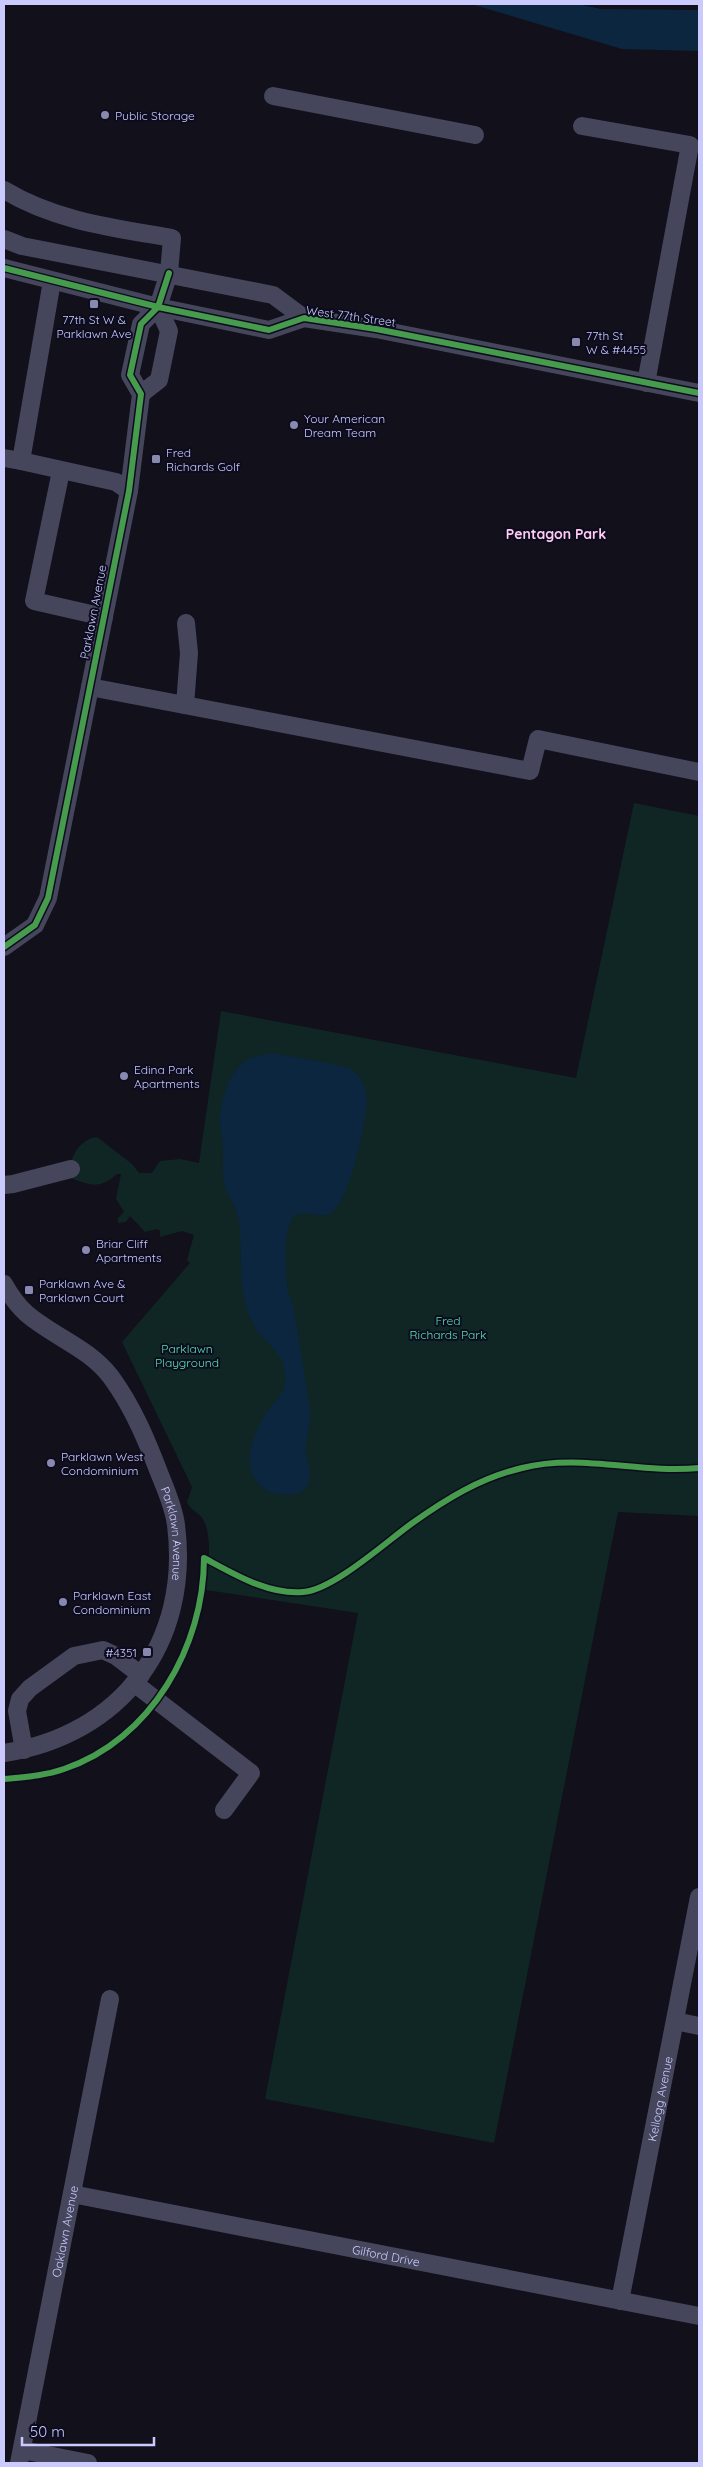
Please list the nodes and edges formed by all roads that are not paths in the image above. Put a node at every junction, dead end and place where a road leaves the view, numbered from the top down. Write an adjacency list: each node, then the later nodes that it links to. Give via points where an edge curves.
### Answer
1 (273, 96): 3 (street)
2 (582, 126): 11 (street, via 690,146)
3 (475, 135)
4 (4, 190): 7 (street, via 29,206 69,219 172,238)
5 (4, 239): 7 (street, West 77th Street, via 22,246)
6 (4, 268): 8 (street, West 77th Street)
7 (169, 274): 9 (street); 10 (street, West 77th Street, via 273,295)
8 (52, 281): 9 (street, West 77th Street); 14 (street)
9 (158, 308): 10 (street, West 77th Street, via 269,330); 13 (street, via 141,324 130,375); 13 (street, via 169,331 159,380)
10 (304, 318): 11 (street, West 77th Street, via 376,329)
11 (646, 383): 12 (street, West 77th Street)
12 (699, 393)
13 (141, 394): 16 (street, Parklawn Avenue)
14 (12, 460): 15 (street)
15 (61, 471): 16 (street, via 116,482); 17 (street, via 34,601)
16 (129, 491): 17 (street, Parklawn Avenue)
17 (104, 617): 19 (street, Parklawn Avenue)
18 (186, 623): 20 (street, via 189,653)
19 (90, 687): 20 (street); 22 (street, Parklawn Avenue, via 48,898 35,925)
20 (184, 705): 21 (street, via 530,771 538,739)
21 (699, 772)
22 (4, 947)
23 (71, 1169): 24 (street)
24 (4, 1184)
25 (6, 1293): 26 (street, Parklawn Avenue, via 27,1314 82,1350 110,1376 132,1408 165,1488 176,1523 179,1559 175,1598 165,1632 148,1666)
26 (137, 1679): 27 (street, Parklawn Avenue, via 97,1719 64,1738); 27 (street, via 116,1656 103,1650 74,1656 20,1698 17,1711); 29 (street, via 251,1773)
27 (24, 1750): 28 (street, Parklawn Avenue)
28 (4, 1753)
29 (224, 1810)
30 (699, 1898): 32 (street, Kellogg Avenue)
31 (110, 1999): 34 (street, Oaklawn Avenue)
32 (675, 2021): 33 (street); 35 (street, Kellogg Avenue)
33 (699, 2026)
34 (72, 2194): 35 (street, Gilford Drive); 37 (street, Oaklawn Avenue)
35 (620, 2301): 36 (street, Gilford Drive)
36 (699, 2316)
37 (21, 2457): 38 (street)
38 (88, 2463)

